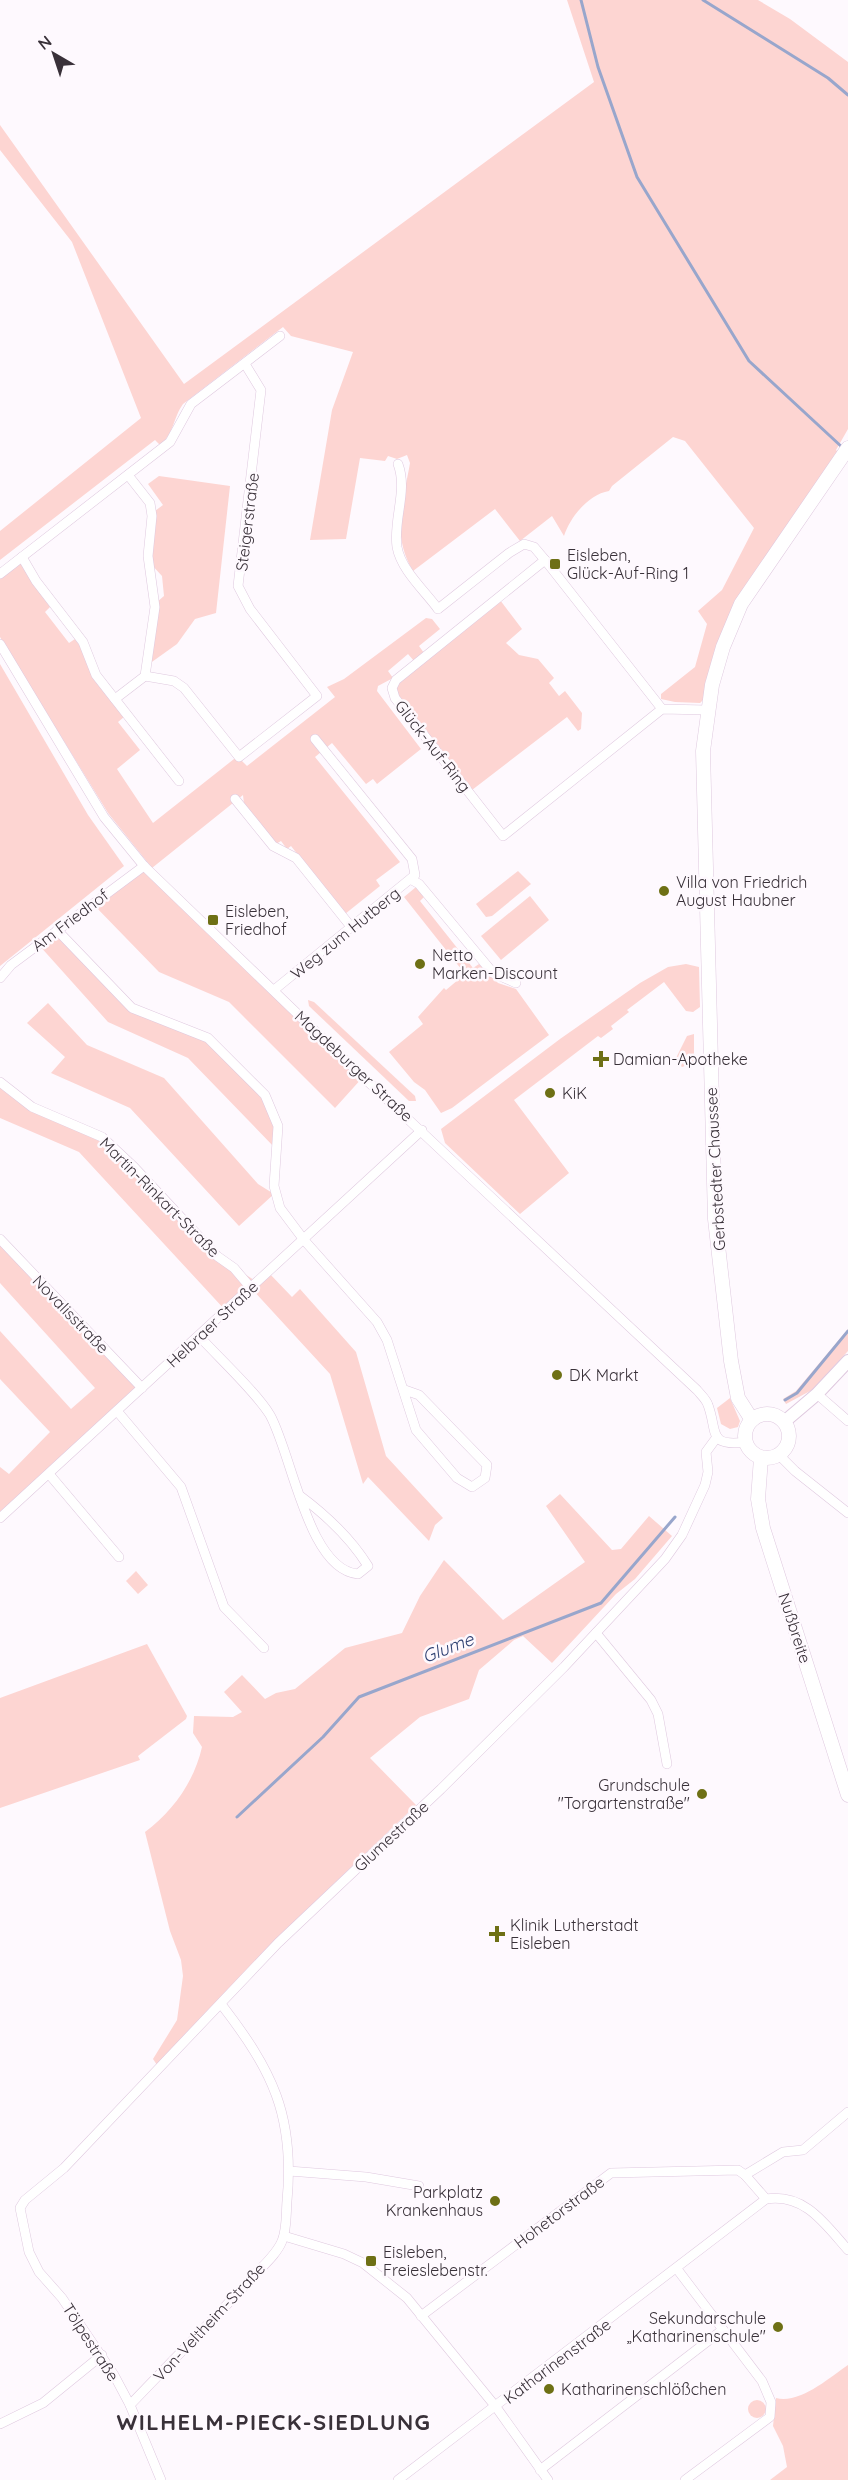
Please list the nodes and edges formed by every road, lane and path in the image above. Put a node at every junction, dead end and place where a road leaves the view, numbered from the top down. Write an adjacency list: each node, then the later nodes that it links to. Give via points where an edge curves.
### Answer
1 (280, 336): 2 (street)
2 (245, 364): 5 (street, via 190,404 170,442); 10 (street, Steigerstraße, via 261,390 238,586 250,609 317,696 239,757 184,688 174,681)
3 (845, 453): 13 (main road, Gerbstedter Chaussee, via 741,604 723,647)
4 (398, 464): 7 (street, via 402,476 398,549 404,564 438,609 524,544 534,546)
5 (128, 475): 6 (street); 10 (street, via 150,503 152,516 148,556 154,607)
6 (22, 557): 8 (street); 11 (street, via 83,642 96,675)
7 (545, 560): 12 (street); 12 (street, Glück-Auf-Ring, via 396,680 392,688 395,698 503,836)
8 (0, 574)
9 (0, 644): 17 (street, Magdeburger Straße, via 104,817)
10 (145, 676): 11 (street)
11 (115, 699): 15 (street)
12 (662, 709): 13 (street)
13 (706, 710): 35 (main road, Gerbstedter Chaussee, via 703,751 715,1219 726,1329 738,1398)
14 (315, 739): 18 (street, via 412,859)
15 (179, 781)
16 (235, 799): 19 (street, via 273,846 296,858)
17 (144, 866): 20 (street, Am Friedhof); 23 (street, Magdeburger Straße)
18 (413, 878): 19 (street, Weg zum Hutberg); 22 (street, via 494,973)
19 (352, 928): 23 (street, Weg zum Hutberg)
20 (57, 930): 21 (street, Am Friedhof, via 10,965); 27 (street, via 132,1008 208,1038 265,1095 278,1126 275,1197)
21 (0, 978)
22 (516, 983)
23 (274, 990): 25 (street, Magdeburger Straße)
24 (0, 1082): 28 (street, Martin-Rinkart-Straße, via 32,1107 102,1137)
25 (422, 1130): 27 (street, Helbraer Straße); 38 (street, Magdeburger Straße, via 697,1390 708,1403)
26 (0, 1239): 31 (street, Novalisstraße)
27 (304, 1240): 28 (street, Helbraer Straße); 32 (street, via 377,1322)
28 (251, 1288): 29 (street, Helbraer Straße)
29 (199, 1336): 31 (street, Helbraer Straße); 43 (street, via 270,1416)
30 (846, 1363): 33 (street)
31 (142, 1388): 34 (street, Helbraer Straße)
32 (405, 1390): 32 (street, via 420,1395 487,1465 484,1478 472,1486 457,1478 416,1430)
33 (817, 1394): 36 (street); 37 (street)
34 (117, 1411): 42 (street, Helbraer Straße); 48 (street, via 181,1487 224,1607)
35 (752, 1420): 37 (main road, via 769,1414); 39 (main road, via 746,1430)
36 (848, 1421)
37 (784, 1422): 40 (main road, via 788,1443)
38 (717, 1437): 39 (street, via 730,1444); 47 (street, Glumestraße, via 706,1452 705,1485 682,1535 665,1559)
39 (746, 1442): 41 (main road, via 751,1452)
40 (779, 1455): 41 (main road); 44 (street)
41 (761, 1458): 50 (main road, Nußbreite, via 758,1499 763,1528)
42 (49, 1474): 45 (street, Helbraer Straße); 46 (street)
43 (299, 1495): 43 (street, via 329,1517 368,1566 358,1574 347,1573 325,1554)
44 (848, 1513)
45 (0, 1518)
46 (119, 1557)
47 (596, 1633): 49 (street, via 651,1700 658,1714); 51 (street, Glumestraße, via 441,1789 278,1943)
48 (264, 1648)
49 (667, 1764)
50 (848, 1795)
51 (221, 2004): 53 (street, via 252,2044 272,2081 287,2134); 57 (street, Glumestraße, via 64,2168)
52 (848, 2112): 54 (street, via 803,2150 783,2152)
53 (289, 2171): 55 (street); 58 (street)
54 (745, 2175): 56 (street); 61 (street, Hohetorstraße, via 738,2170 611,2173)
55 (419, 2186)
56 (766, 2199): 59 (street, via 793,2200 808,2206); 60 (street, Katharinenstraße)
57 (20, 2208): 63 (street, Tölpestraße, via 29,2252 39,2272)
58 (284, 2236): 61 (street, via 363,2263 407,2298); 64 (street, Von-Veltheim-Straße, via 242,2288)
59 (848, 2250)
60 (677, 2269): 62 (street); 65 (street, Katharinenstraße)
61 (421, 2316): 65 (street)
62 (721, 2331): 67 (street); 71 (street, via 765,2385 771,2402 770,2417)
63 (102, 2355): 64 (street, Tölpestraße); 66 (street, via 43,2403)
64 (130, 2405): 68 (street, Tölpestraße)
65 (496, 2407): 67 (street); 69 (street, Katharinenstraße)
66 (0, 2424)
67 (540, 2470): 70 (street)
68 (161, 2480)
69 (398, 2480)
70 (548, 2480)
71 (686, 2480)

